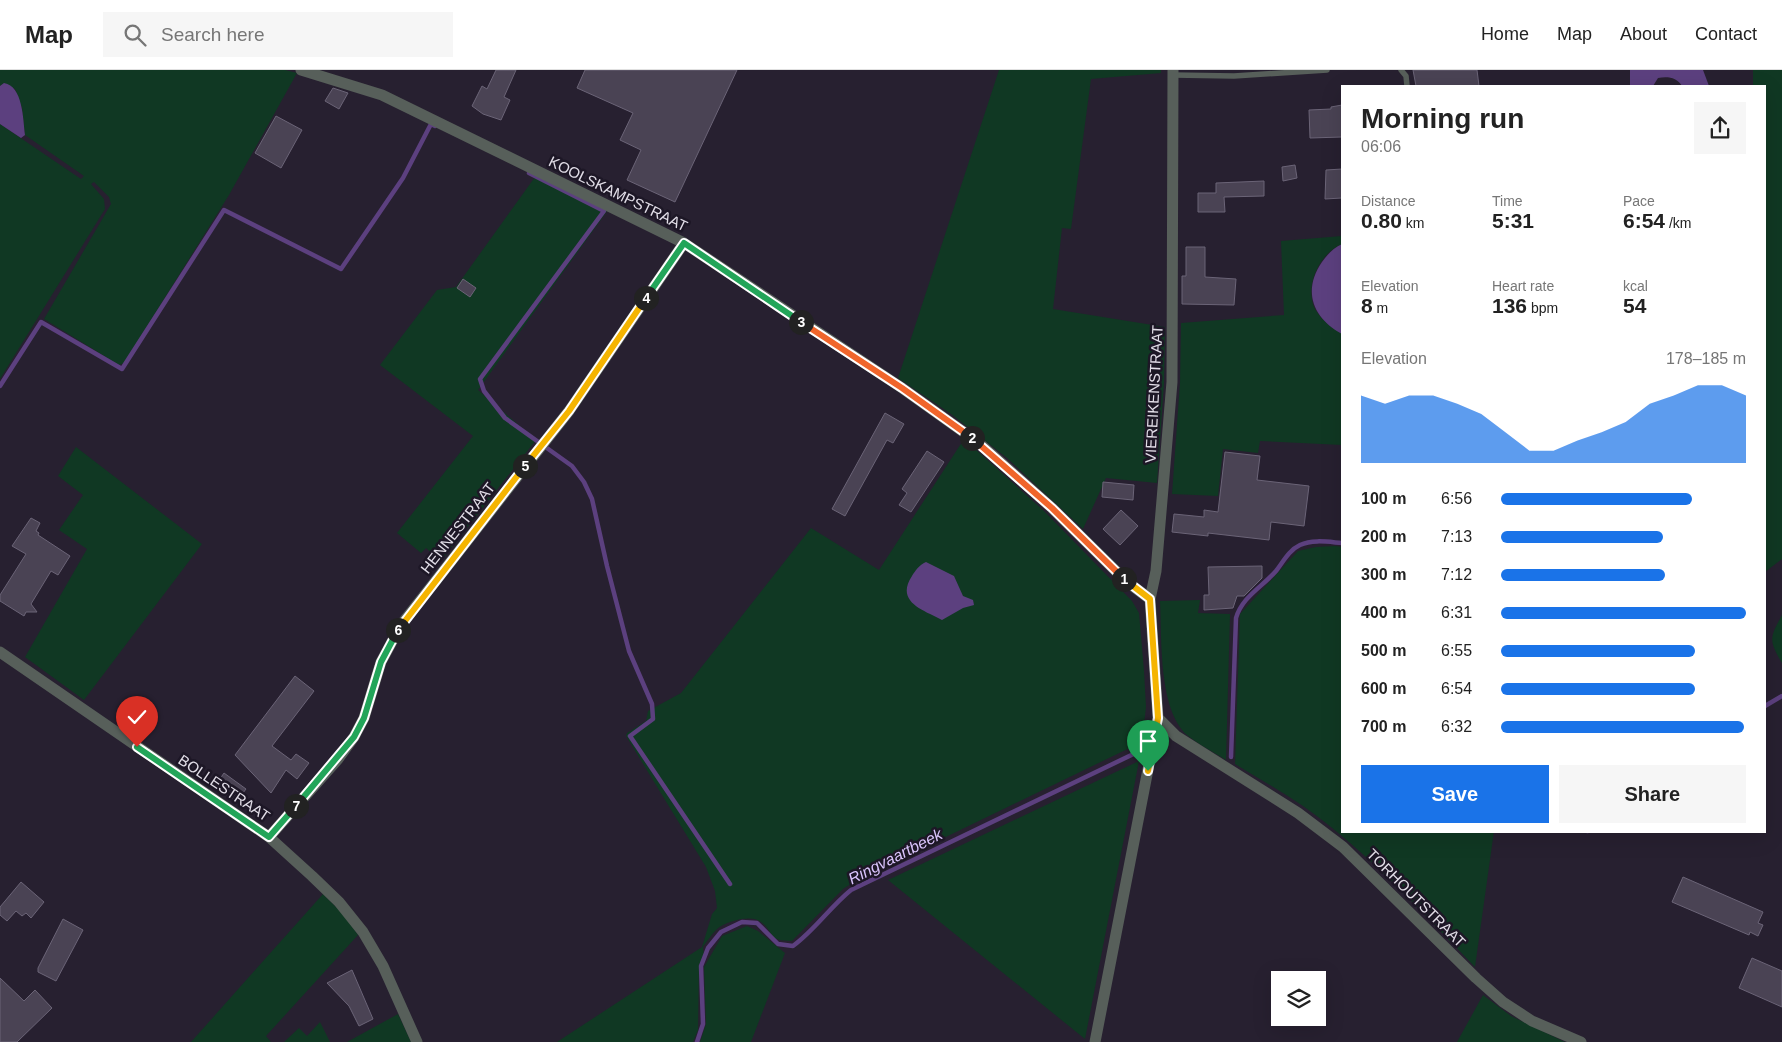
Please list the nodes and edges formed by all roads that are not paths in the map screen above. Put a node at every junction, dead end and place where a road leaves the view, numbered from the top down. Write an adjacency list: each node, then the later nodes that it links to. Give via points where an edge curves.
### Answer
1 (302, 70): 5 (street, KOOLSKAMPSTRAAT)
2 (1327, 70): 4 (lane, via 1234,76)
3 (1401, 70): 6 (lane)
4 (1173, 72): 8 (street, VIEREIKENSTRAAT, via 1172,382 1156,571)
5 (337, 75): 7 (street, KOOLSKAMPSTRAAT)
6 (1407, 85)
7 (684, 243): 8 (street, KOOLSKAMPSTRAAT, via 979,443 1052,508 1126,581); 11 (street, HENNESTRAAT, via 569,411 401,625 381,662 364,718 354,737)
8 (1150, 599): 10 (street, VIEREIKENSTRAAT)
9 (0, 652): 11 (street, BOLLESTRAAT)
10 (1158, 718): 13 (street, VIEREIKENSTRAAT); 14 (street, TORHOUTSTRAAT, via 1176,736 1298,813 1343,847 1503,1002 1532,1021)
11 (269, 837): 12 (street, BOLLESTRAAT, via 339,902 363,932 383,966)
12 (418, 1042)
13 (1095, 1042)
14 (1581, 1042)

